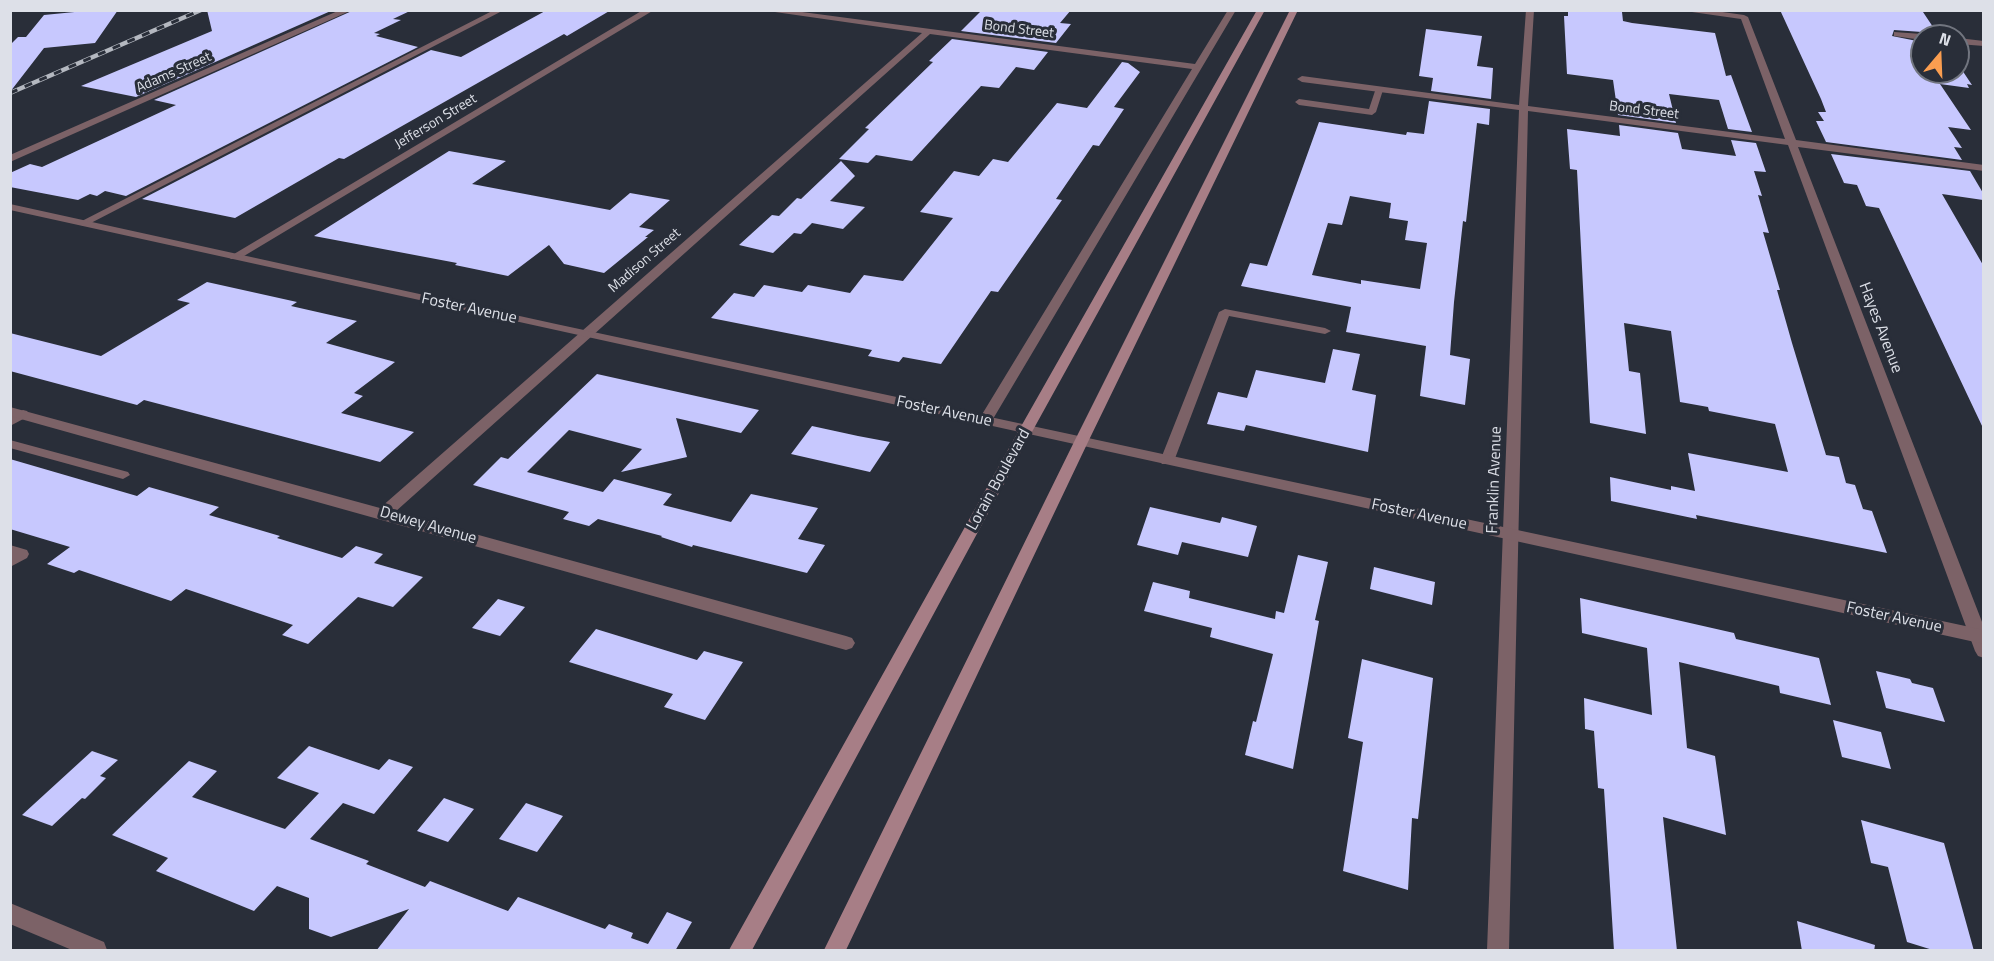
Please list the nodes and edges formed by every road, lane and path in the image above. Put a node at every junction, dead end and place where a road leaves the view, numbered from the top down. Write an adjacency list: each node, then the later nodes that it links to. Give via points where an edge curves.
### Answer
1 (348, 10): 19 (street, Adams Street)
2 (501, 10): 22 (lane)
3 (650, 10): 23 (street, Jefferson Street)
4 (765, 10): 10 (street, Bond Street)
5 (1232, 10): 13 (street)
6 (1261, 10): 28 (main road, Lorain Boulevard)
7 (1294, 10): 29 (main road)
8 (1530, 10): 17 (street, Franklin Avenue)
9 (1682, 10): 18 (street, Hayes Avenue, via 1744,17)
10 (928, 32): 13 (street, Bond Street); 25 (street, Madison Street)
11 (1897, 34): 12 (street)
12 (1910, 36)
13 (1198, 67): 27 (street)
14 (1302, 79): 15 (street, Bond Street)
15 (1379, 90): 16 (lane, via 1372,112); 17 (street, Bond Street)
16 (1299, 102)
17 (1524, 109): 18 (street, Bond Street); 34 (street, Franklin Avenue)
18 (1793, 144): 20 (street, Bond Street); 37 (street, Hayes Avenue)
19 (10, 159)
20 (1983, 168)
21 (10, 207): 22 (street, Foster Avenue)
22 (83, 223): 23 (street, Foster Avenue)
23 (235, 257): 25 (street, Foster Avenue)
24 (1326, 331): 31 (lane, via 1225,312)
25 (585, 334): 27 (street, Foster Avenue); 33 (street, Madison Street)
26 (15, 415): 33 (street, Dewey Avenue)
27 (986, 421): 28 (street, Foster Avenue)
28 (1026, 430): 29 (street, Foster Avenue); 42 (main road, Lorain Boulevard)
29 (1081, 442): 31 (street, Foster Avenue); 43 (main road)
30 (10, 444): 32 (lane)
31 (1167, 461): 34 (street, Foster Avenue)
32 (123, 475)
33 (384, 513): 38 (street, Dewey Avenue)
34 (1511, 535): 37 (street, Foster Avenue); 44 (street, Franklin Avenue)
35 (10, 550): 36 (lane, via 22,554)
36 (10, 562)
37 (1981, 636): 39 (street, Hayes Avenue)
38 (846, 643)
39 (1983, 651)
40 (10, 913): 41 (street)
41 (96, 951)
42 (740, 951)
43 (835, 951)
44 (1498, 951)

